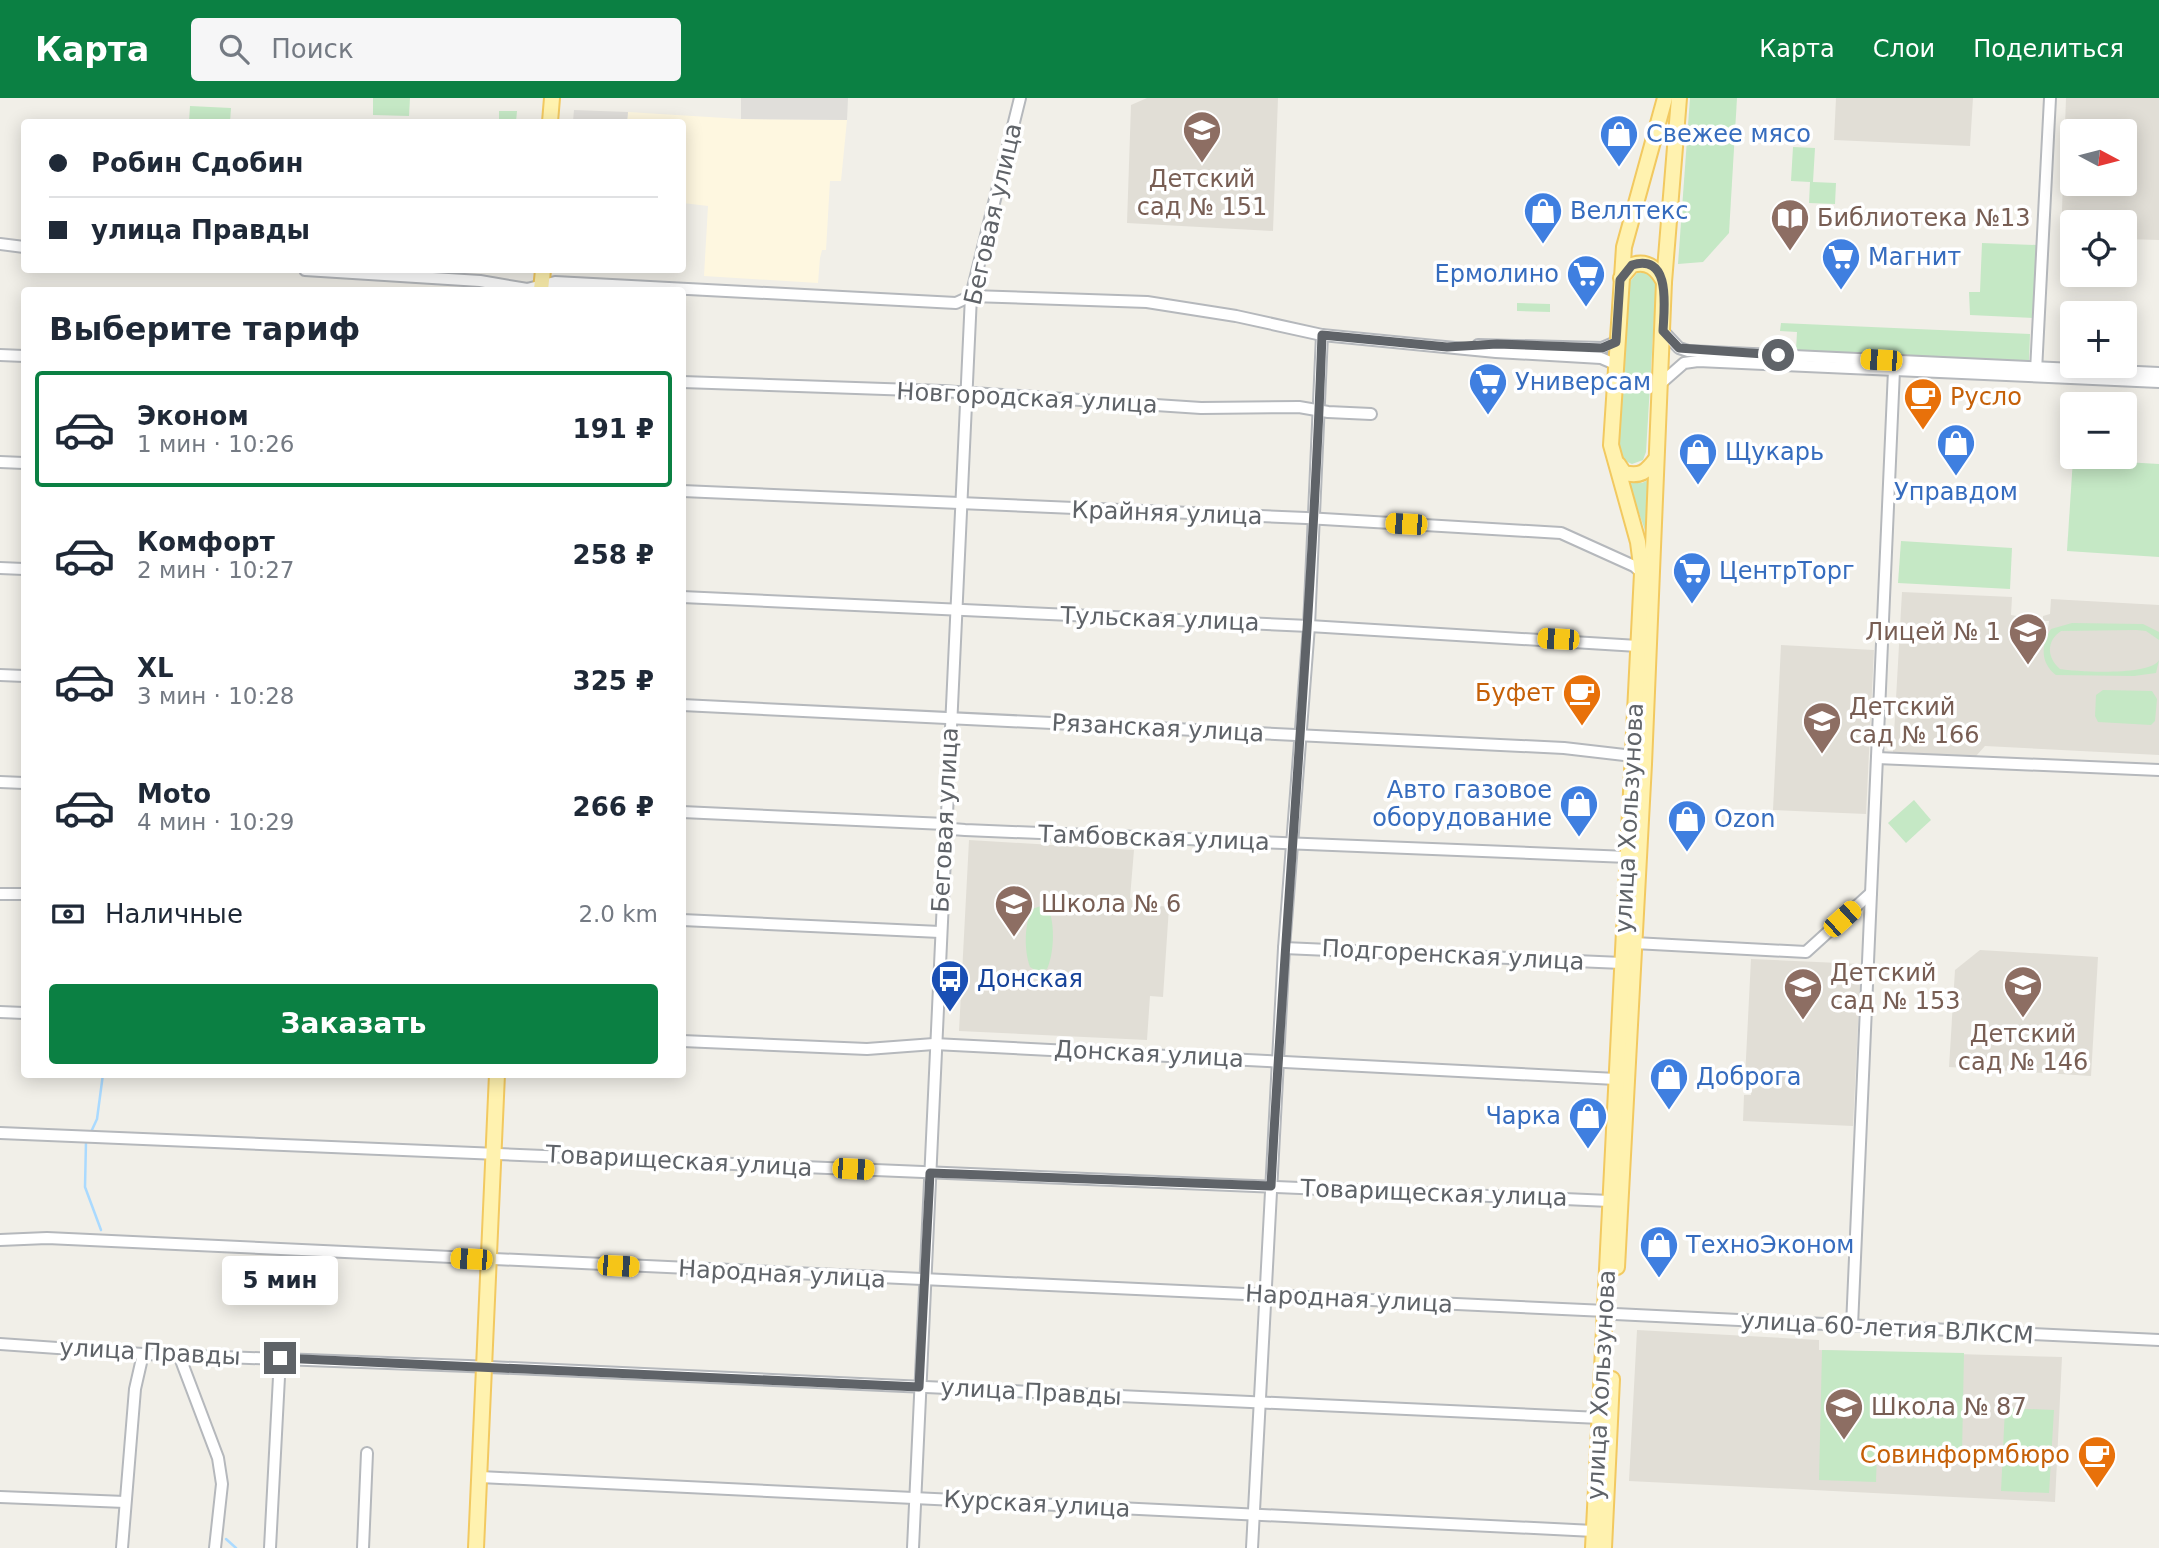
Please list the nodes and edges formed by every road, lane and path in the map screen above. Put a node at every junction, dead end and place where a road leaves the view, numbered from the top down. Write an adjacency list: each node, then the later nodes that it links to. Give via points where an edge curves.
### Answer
1 (552, 98): 6 (main road)
2 (1020, 98): 18 (street, Беговая улица)
3 (1665, 98): 7 (main road, улица Хользунова)
4 (1679, 98): 8 (main road, улица Хользунова)
5 (2050, 98): 27 (street)
6 (550, 119)
7 (1657, 129): 8 (main road, via 1665,122 1672,123); 12 (main road, улица Хользунова, via 1624,247)
8 (1676, 131): 14 (main road, улица Хользунова)
9 (0, 244): 10 (street)
10 (21, 247)
11 (353, 273): 15 (street)
12 (1620, 280): 14 (main road, via 1632,265 1644,264 1656,269); 21 (main road, улица Хользунова)
13 (542, 281): 16 (street)
14 (1664, 282): 19 (main road, улица Хользунова)
15 (515, 287)
16 (655, 287)
17 (686, 289): 18 (street, via 956,303)
18 (971, 296): 20 (street, via 1147,302); 32 (street, Беговая улица)
19 (1663, 331): 27 (street, via 1688,351); 31 (main road, улица Хользунова)
20 (1322, 335): 22 (street); 33 (street)
21 (1616, 342): 22 (street, via 1602,348); 25 (main road, улица Хользунова)
22 (1447, 347): 25 (street, via 1601,358)
23 (0, 355): 24 (street)
24 (21, 356)
25 (1615, 364): 36 (main road, улица Хользунова, via 1611,445)
26 (1894, 370): 27 (street); 31 (street, via 1698,361 1684,363); 55 (street)
27 (2036, 372): 28 (street); 30 (street)
28 (2159, 373)
29 (686, 382): 32 (street, Новгородская улица)
30 (2159, 382)
31 (1660, 384): 35 (main road, улица Хользунова)
32 (966, 393): 33 (street, Новгородская улица, via 1201,408); 40 (street, Беговая улица)
33 (1318, 410): 34 (street, Новгородская улица); 41 (street)
34 (1371, 414)
35 (1656, 458): 36 (main road, via 1635,476 1624,473); 68 (main road, улица Хользунова)
36 (1615, 460): 44 (main road, улица Хользунова)
37 (0, 462): 38 (street)
38 (21, 463)
39 (686, 491): 40 (street, Крайняя улица)
40 (961, 505): 41 (street, Крайняя улица); 46 (street, Беговая улица)
41 (1314, 520): 44 (street, Крайняя улица, via 1561,533); 47 (street)
42 (0, 568): 43 (street)
43 (21, 569)
44 (1642, 573): 48 (main road, улица Хользунова)
45 (686, 597): 46 (street, Тульская улица)
46 (956, 611): 47 (street, Тульская улица); 52 (street, Беговая улица)
47 (1309, 626): 48 (street, Тульская улица); 53 (street)
48 (1638, 646): 54 (main road, улица Хользунова)
49 (0, 675): 50 (street)
50 (21, 676)
51 (686, 705): 52 (street, Рязанская улица)
52 (950, 718): 53 (street, Рязанская улица); 60 (street, Беговая улица)
53 (1301, 735): 54 (street, Рязанская улица, via 1564,748); 61 (street)
54 (1633, 756): 62 (main road, улица Хользунова)
55 (1877, 758): 56 (street); 63 (street)
56 (2159, 770)
57 (0, 782): 58 (street)
58 (21, 783)
59 (686, 812): 60 (street, Тамбовская улица)
60 (945, 824): 61 (street, Тамбовская улица, via 960,829); 67 (street, Беговая улица)
61 (1291, 843): 62 (street, Тамбовская улица); 69 (street)
62 (1628, 857): 70 (main road, улица Хользунова)
63 (1871, 893): 68 (street, via 1805,952); 88 (street)
64 (0, 894): 65 (street)
65 (21, 894)
66 (686, 920): 67 (street)
67 (940, 932): 74 (street, Беговая улица)
68 (1634, 943): 77 (main road, улица Хользунова)
69 (1284, 948): 70 (street, Подгоренская улица); 75 (street)
70 (1622, 963): 77 (main road, улица Хользунова)
71 (0, 1012): 72 (street)
72 (21, 1013)
73 (686, 1041): 74 (street, Донская улица, via 867,1049)
74 (934, 1044): 75 (street, Донская улица); 80 (street, Беговая улица)
75 (1278, 1061): 77 (street, Донская улица); 81 (street)
76 (497, 1078): 79 (main road)
77 (1622, 1080): 82 (main road, улица Хользунова); 87 (main road, улица Хользунова)
78 (0, 1133): 79 (street, Товарищеская улица)
79 (494, 1152): 80 (street, Товарищеская улица); 84 (main road)
80 (930, 1173): 81 (street, Товарищеская улица); 85 (street, Беговая улица)
81 (1271, 1186): 82 (street, Товарищеская улица); 86 (street)
82 (1610, 1201): 87 (main road, улица Хользунова)
83 (0, 1240): 84 (street, Народная улица, via 47,1238)
84 (489, 1260): 85 (street, Народная улица); 94 (main road)
85 (925, 1281): 86 (street, Народная улица); 95 (street, Беговая улица)
86 (1265, 1295): 87 (street, Народная улица); 96 (street)
87 (1610, 1313): 88 (street, улица 60-летия ВЛКСМ); 97 (main road, улица Хользунова); 113 (main road, улица Хользунова)
88 (1852, 1326): 89 (street, улица 60-летия ВЛКСМ)
89 (2159, 1340)
90 (0, 1344): 91 (street, улица Правды)
91 (143, 1354): 92 (street, улица Правды); 102 (street, via 135,1389)
92 (179, 1355): 93 (street, улица Правды); 106 (street, via 218,1458 222,1484)
93 (280, 1358): 94 (street, улица Правды); 107 (street)
94 (485, 1366): 95 (street, улица Правды); 99 (main road)
95 (919, 1387): 96 (street, улица Правды); 101 (street, Беговая улица)
96 (1259, 1403): 97 (street, улица Правды); 103 (street)
97 (1600, 1418): 104 (main road, улица Хользунова)
98 (367, 1453): 108 (street)
99 (480, 1477): 101 (street, Курская улица); 109 (main road)
100 (0, 1497): 102 (street)
101 (915, 1500): 103 (street, Курская улица); 110 (street, Беговая улица)
102 (125, 1502): 105 (street)
103 (1254, 1514): 104 (street, Курская улица); 111 (street)
104 (1594, 1531): 112 (main road, улица Хользунова)
105 (122, 1548)
106 (215, 1548)
107 (271, 1548)
108 (363, 1548)
109 (476, 1548)
110 (913, 1548)
111 (1252, 1548)
112 (1593, 1548)
113 (1604, 1548)

